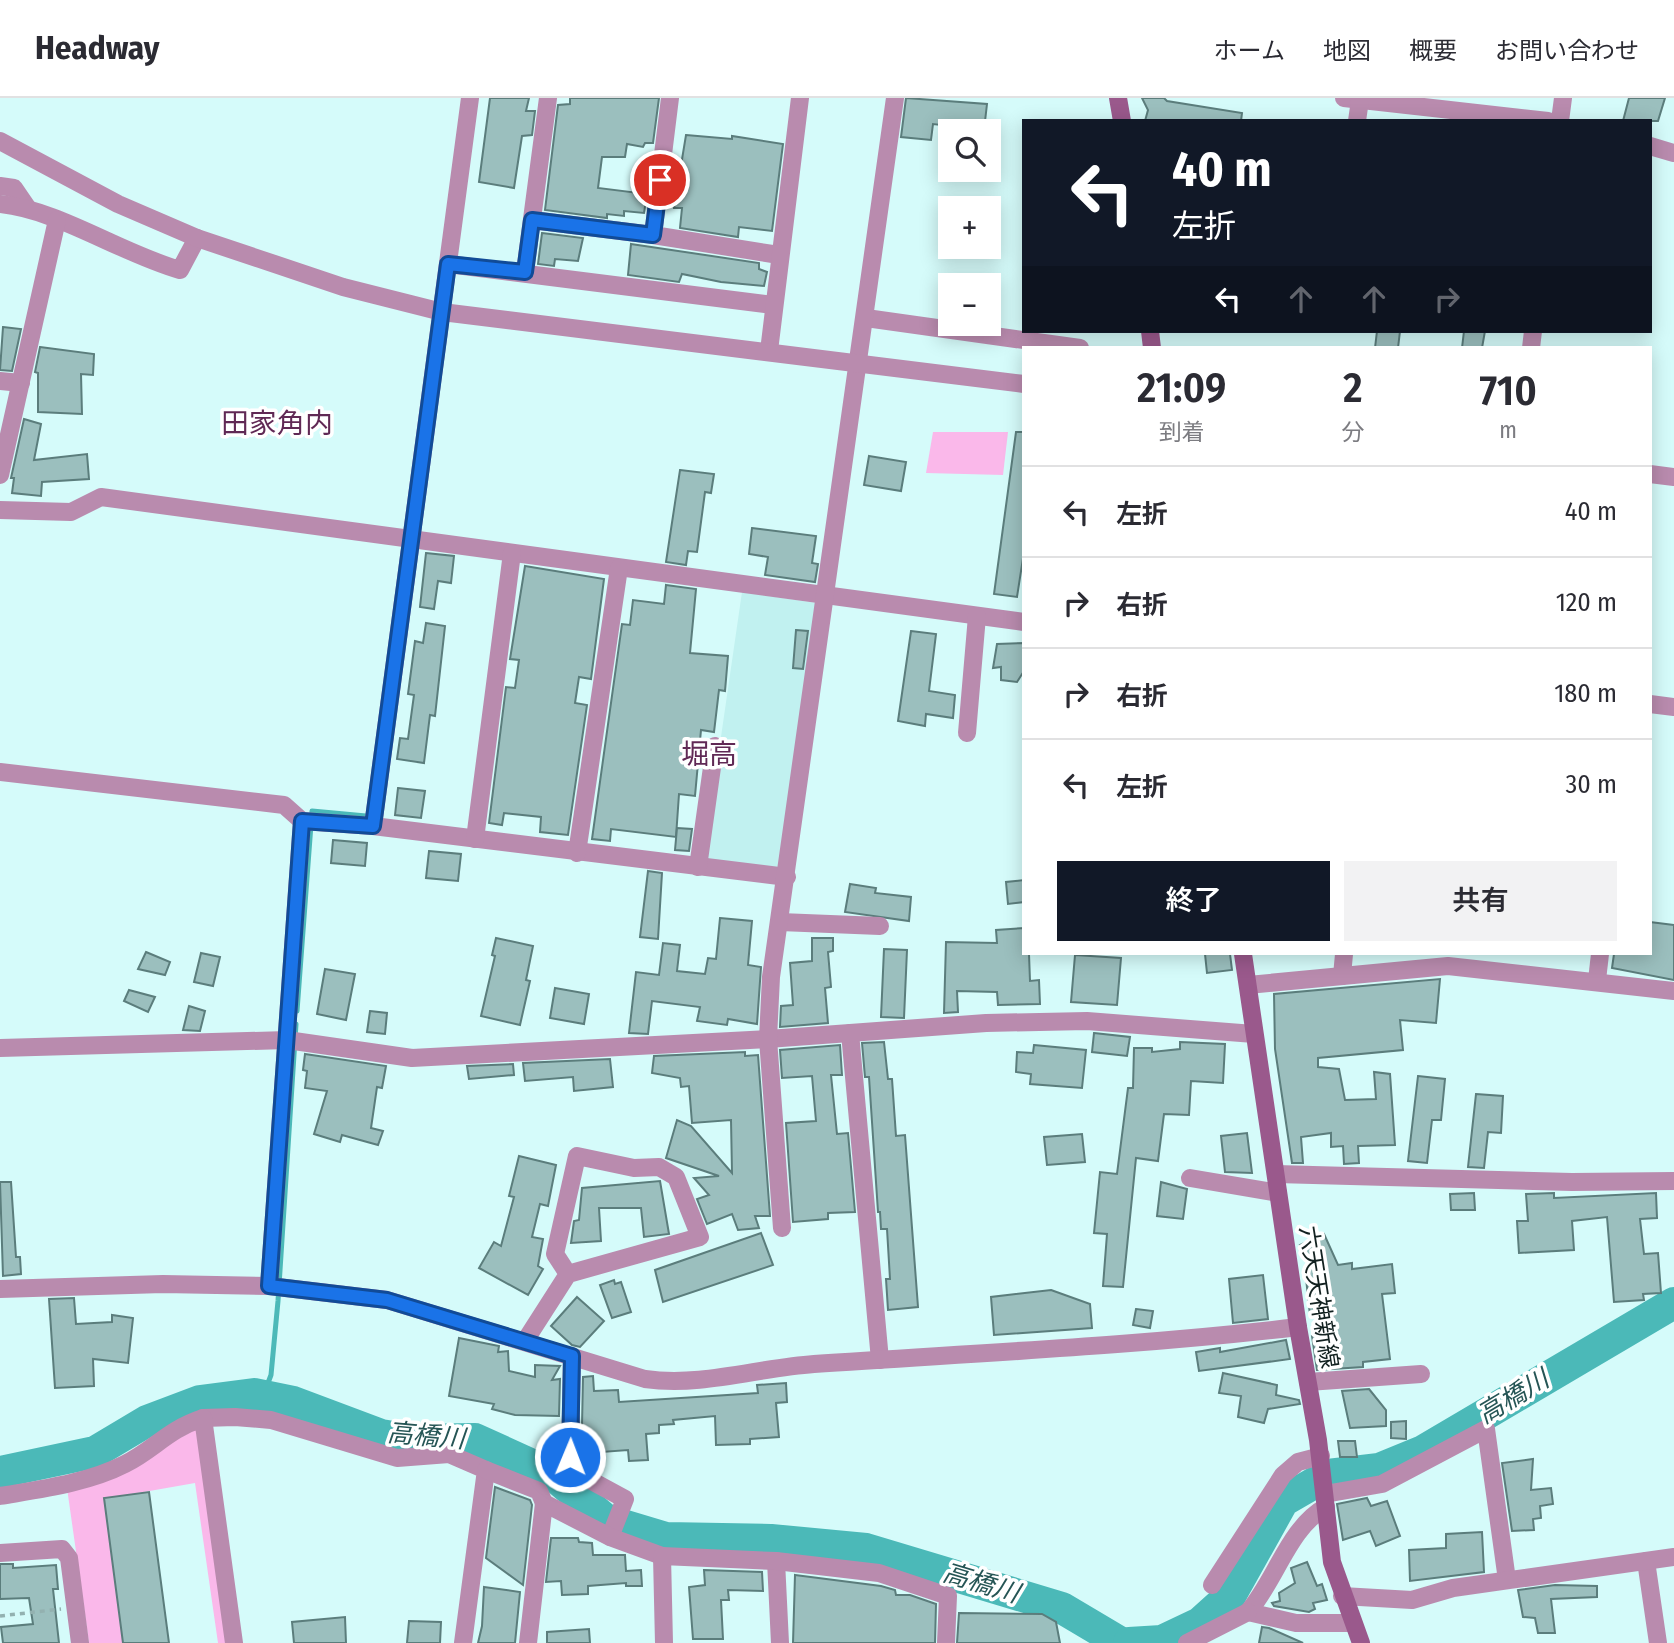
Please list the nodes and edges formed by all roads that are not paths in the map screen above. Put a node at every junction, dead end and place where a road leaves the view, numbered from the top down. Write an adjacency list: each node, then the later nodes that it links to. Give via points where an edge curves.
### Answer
1 (470, 98): 25 (street)
2 (548, 98): 21 (street)
3 (670, 98): 22 (street)
4 (800, 98): 24 (street)
5 (895, 98): 29 (street)
6 (1118, 98): 10 (main road)
7 (1563, 98): 13 (street)
8 (1352, 99): 9 (street); 11 (street)
9 (1413, 113): 12 (street)
10 (1122, 119)
11 (1357, 119)
12 (1514, 119)
13 (1560, 119)
14 (0, 141): 23 (street, via 118,204)
15 (1652, 147): 16 (street)
16 (1674, 153)
17 (0, 186): 19 (street, via 15,188)
18 (0, 204): 19 (street)
19 (27, 207): 20 (street)
20 (57, 220): 23 (street, via 144,260 180,270); 34 (street)
21 (532, 220): 22 (street); 26 (street)
22 (653, 235): 24 (street)
23 (197, 238): 28 (street, via 343,287)
24 (779, 254): 27 (street)
25 (448, 264): 26 (street); 28 (street)
26 (525, 272): 27 (street)
27 (773, 305): 31 (street)
28 (442, 312): 31 (street); 40 (street)
29 (866, 318): 30 (street); 32 (street)
30 (1054, 346)
31 (769, 352): 32 (street)
32 (860, 362): 35 (street); 43 (street)
33 (0, 381): 34 (street)
34 (21, 383): 37 (street)
35 (1022, 384)
36 (1652, 474): 38 (street)
37 (0, 475)
38 (1674, 477)
39 (0, 510): 40 (street, via 71,512 101,497)
40 (412, 539): 41 (street); 52 (street)
41 (512, 553): 42 (street); 53 (street)
42 (619, 568): 43 (street); 54 (street)
43 (825, 596): 44 (street); 56 (street)
44 (977, 616): 45 (street); 48 (street)
45 (1022, 622)
46 (1652, 704): 47 (street)
47 (1674, 707)
48 (967, 733)
49 (715, 746): 55 (street)
50 (0, 772): 51 (street, via 285,806)
51 (302, 821): 52 (street); 70 (street)
52 (373, 826): 53 (street)
53 (475, 839): 54 (street)
54 (577, 853): 55 (street)
55 (698, 867): 56 (street)
56 (787, 877): 57 (street)
57 (780, 922): 58 (street); 69 (street)
58 (880, 926)
59 (1243, 955): 65 (main road, 六天天神新線)
60 (1344, 955): 63 (street)
61 (1600, 955): 64 (street)
62 (1449, 960): 63 (street); 64 (street)
63 (1342, 976): 65 (street)
64 (1597, 980): 66 (street)
65 (1248, 985): 68 (main road, 六天天神新線)
66 (1674, 991)
67 (850, 1033): 68 (street, via 1087,1021); 69 (street); 83 (street)
68 (1254, 1034): 72 (main road, 六天天神新線)
69 (768, 1039): 70 (street, via 412,1058); 76 (street)
70 (287, 1040): 71 (street); 78 (street)
71 (0, 1048)
72 (1276, 1174): 74 (street); 75 (main road, 六天天神新線)
73 (1190, 1178): 75 (street)
74 (1674, 1181)
75 (1278, 1193): 80 (main road, 六天天神新線)
76 (782, 1227)
77 (568, 1274): 77 (street, via 555,1254 577,1156 634,1168 659,1167 677,1177 700,1237); 81 (street)
78 (269, 1286): 79 (street); 81 (street, via 387,1300)
79 (0, 1289)
80 (1298, 1327): 83 (street, via 1186,1340); 85 (main road, 六天天神新線)
81 (525, 1341): 82 (street)
82 (572, 1356): 83 (street, via 645,1379 675,1383 775,1367); 92 (street, via 570,1457 577,1474 625,1499)
83 (880, 1360)
84 (1421, 1374): 85 (street)
85 (1308, 1382): 87 (main road, 六天天神新線)
86 (203, 1418): 88 (street, via 271,1420 397,1458 449,1454); 89 (street, via 183,1424 126,1464 86,1478); 104 (street)
87 (1321, 1460): 90 (main road, 六天天神新線); 99 (street, via 1298,1462 1283,1475)
88 (486, 1470): 91 (street, via 539,1491); 105 (street)
89 (0, 1496)
90 (1326, 1501): 98 (street, via 1382,1484 1486,1429); 100 (main road, 六天天神新線, via 1332,1562); 101 (street, via 1309,1517)
91 (544, 1503): 92 (street); 106 (street)
92 (610, 1537): 94 (street)
93 (0, 1553): 103 (street, via 62,1549 69,1558)
94 (662, 1556): 96 (street); 107 (street)
95 (1674, 1557): 97 (street)
96 (776, 1561): 108 (street); 109 (street, via 879,1573 948,1596)
97 (1646, 1561): 98 (street); 112 (street)
98 (1507, 1580): 100 (street, via 1453,1587 1412,1600)
99 (1212, 1585)
100 (1342, 1596): 102 (main road, 六天天神新線)
101 (1248, 1612): 102 (street, via 1296,1623); 110 (street)
102 (1352, 1623): 111 (main road, 六天天神新線)
103 (79, 1643)
104 (234, 1643)
105 (463, 1643)
106 (528, 1643)
107 (664, 1643)
108 (780, 1643)
109 (946, 1643)
110 (1187, 1643)
111 (1361, 1643)
112 (1658, 1643)

